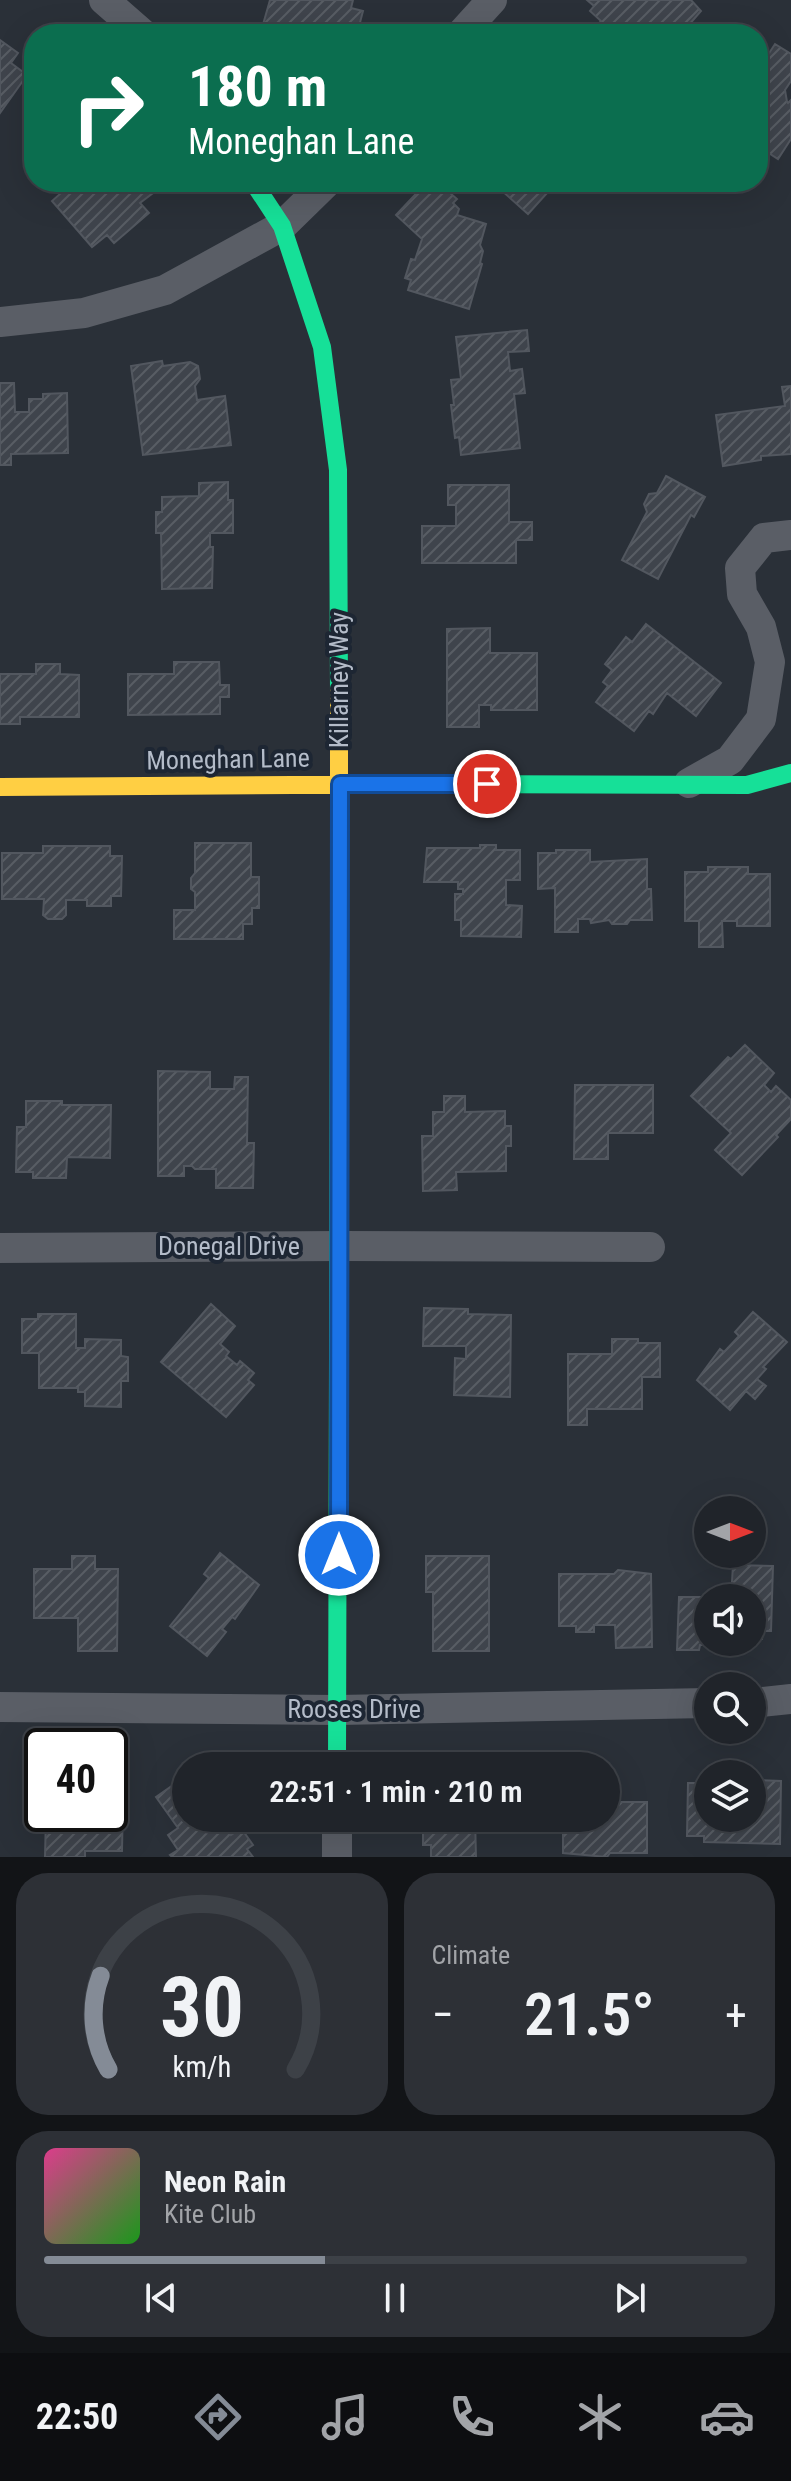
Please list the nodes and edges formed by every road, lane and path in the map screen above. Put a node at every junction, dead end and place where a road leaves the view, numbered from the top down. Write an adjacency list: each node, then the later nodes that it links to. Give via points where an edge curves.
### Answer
1 (104, 0): 3 (street)
2 (492, 0): 4 (street)
3 (132, 24)
4 (470, 24)
5 (260, 192): 7 (street, Killarney Way)
6 (317, 192): 7 (street)
7 (282, 226): 8 (street, via 165,290 84,313); 11 (street, Killarney Way, via 322,347 338,470)
8 (0, 322)
9 (791, 535): 12 (street, via 764,538 740,568 742,594 761,627 770,662 761,719 730,760)
10 (791, 773): 12 (street, Moneghan Lane, via 747,785)
11 (340, 784): 12 (street, Moneghan Lane); 13 (street, Moneghan Lane); 14 (street, Killarney Way)
12 (686, 785)
13 (0, 787)
14 (340, 1246): 15 (street, Donegal Drive); 16 (street, Donegal Drive); 21 (street, Killarney Way)
15 (650, 1247)
16 (0, 1248)
17 (791, 1699): 18 (street)
18 (766, 1702)
19 (694, 1703): 21 (street, Rooses Drive)
20 (0, 1707): 21 (street, Rooses Drive)
21 (338, 1710): 22 (street, Killarney Way)
22 (337, 1752)
23 (337, 1832): 24 (street)
24 (337, 1857)

